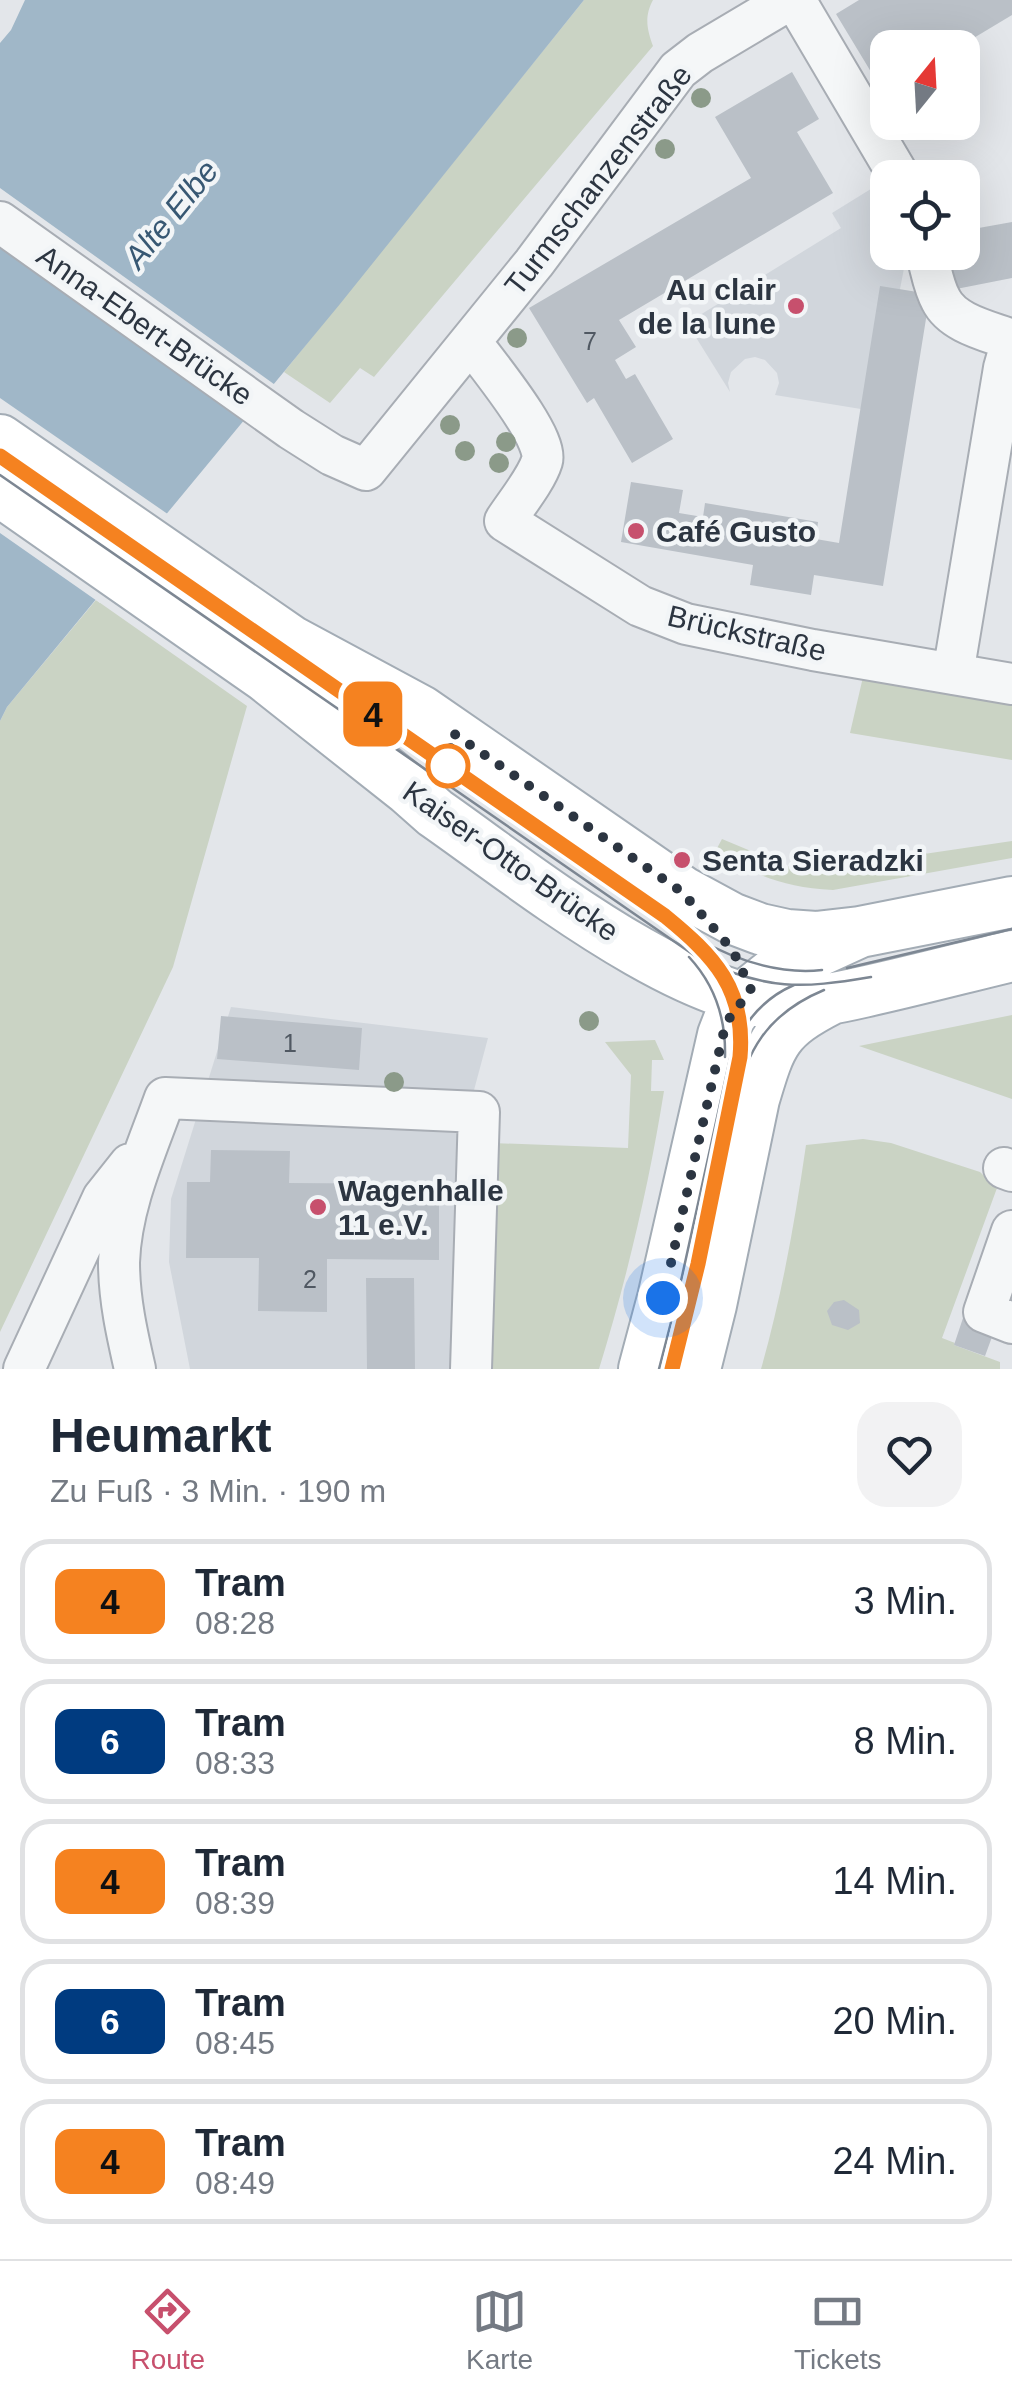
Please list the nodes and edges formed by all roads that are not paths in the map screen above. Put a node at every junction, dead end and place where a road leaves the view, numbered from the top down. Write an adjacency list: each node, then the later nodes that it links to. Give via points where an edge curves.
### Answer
1 (792, 0): 2 (street); 6 (street, Turmschanzenstraße, via 683,65)
2 (889, 160)
3 (0, 222): 8 (street, Anna-Ebert-Brücke, via 291,429)
4 (931, 270): 5 (street, via 949,312)
5 (1012, 340): 10 (street)
6 (471, 342): 8 (street, Turmschanzenstraße); 10 (street, Brückstraße, via 543,454 505,521 640,606 686,624)
7 (0, 440): 12 (main road, via 290,642 422,711)
8 (366, 470)
9 (0, 492): 15 (main road, Kaiser-Otto-Brücke, via 265,676 435,813)
10 (953, 674): 11 (street, Brückstraße)
11 (1012, 684)
12 (682, 892): 14 (main road, via 732,918 787,935); 18 (main road, via 736,957)
13 (1012, 902): 14 (main road)
14 (860, 932): 18 (main road, via 779,969)
15 (610, 935): 18 (main road, Kaiser-Otto-Brücke); 19 (main road, via 689,1002)
16 (1012, 956): 17 (main road)
17 (832, 998): 18 (main road, via 794,1004); 19 (main road, via 801,1014)
18 (746, 999): 19 (main road, via 756,1056)
19 (731, 1095): 26 (main road); 27 (main road, via 712,1305)
20 (151, 1138): 23 (street, via 104,1198); 24 (street, via 120,1245 121,1302); 25 (street, via 165,1098 479,1112)
21 (1012, 1231): 22 (street, via 984,1312)
22 (1012, 1323)
23 (24, 1369)
24 (136, 1369)
25 (472, 1369)
26 (644, 1369)
27 (695, 1369)

